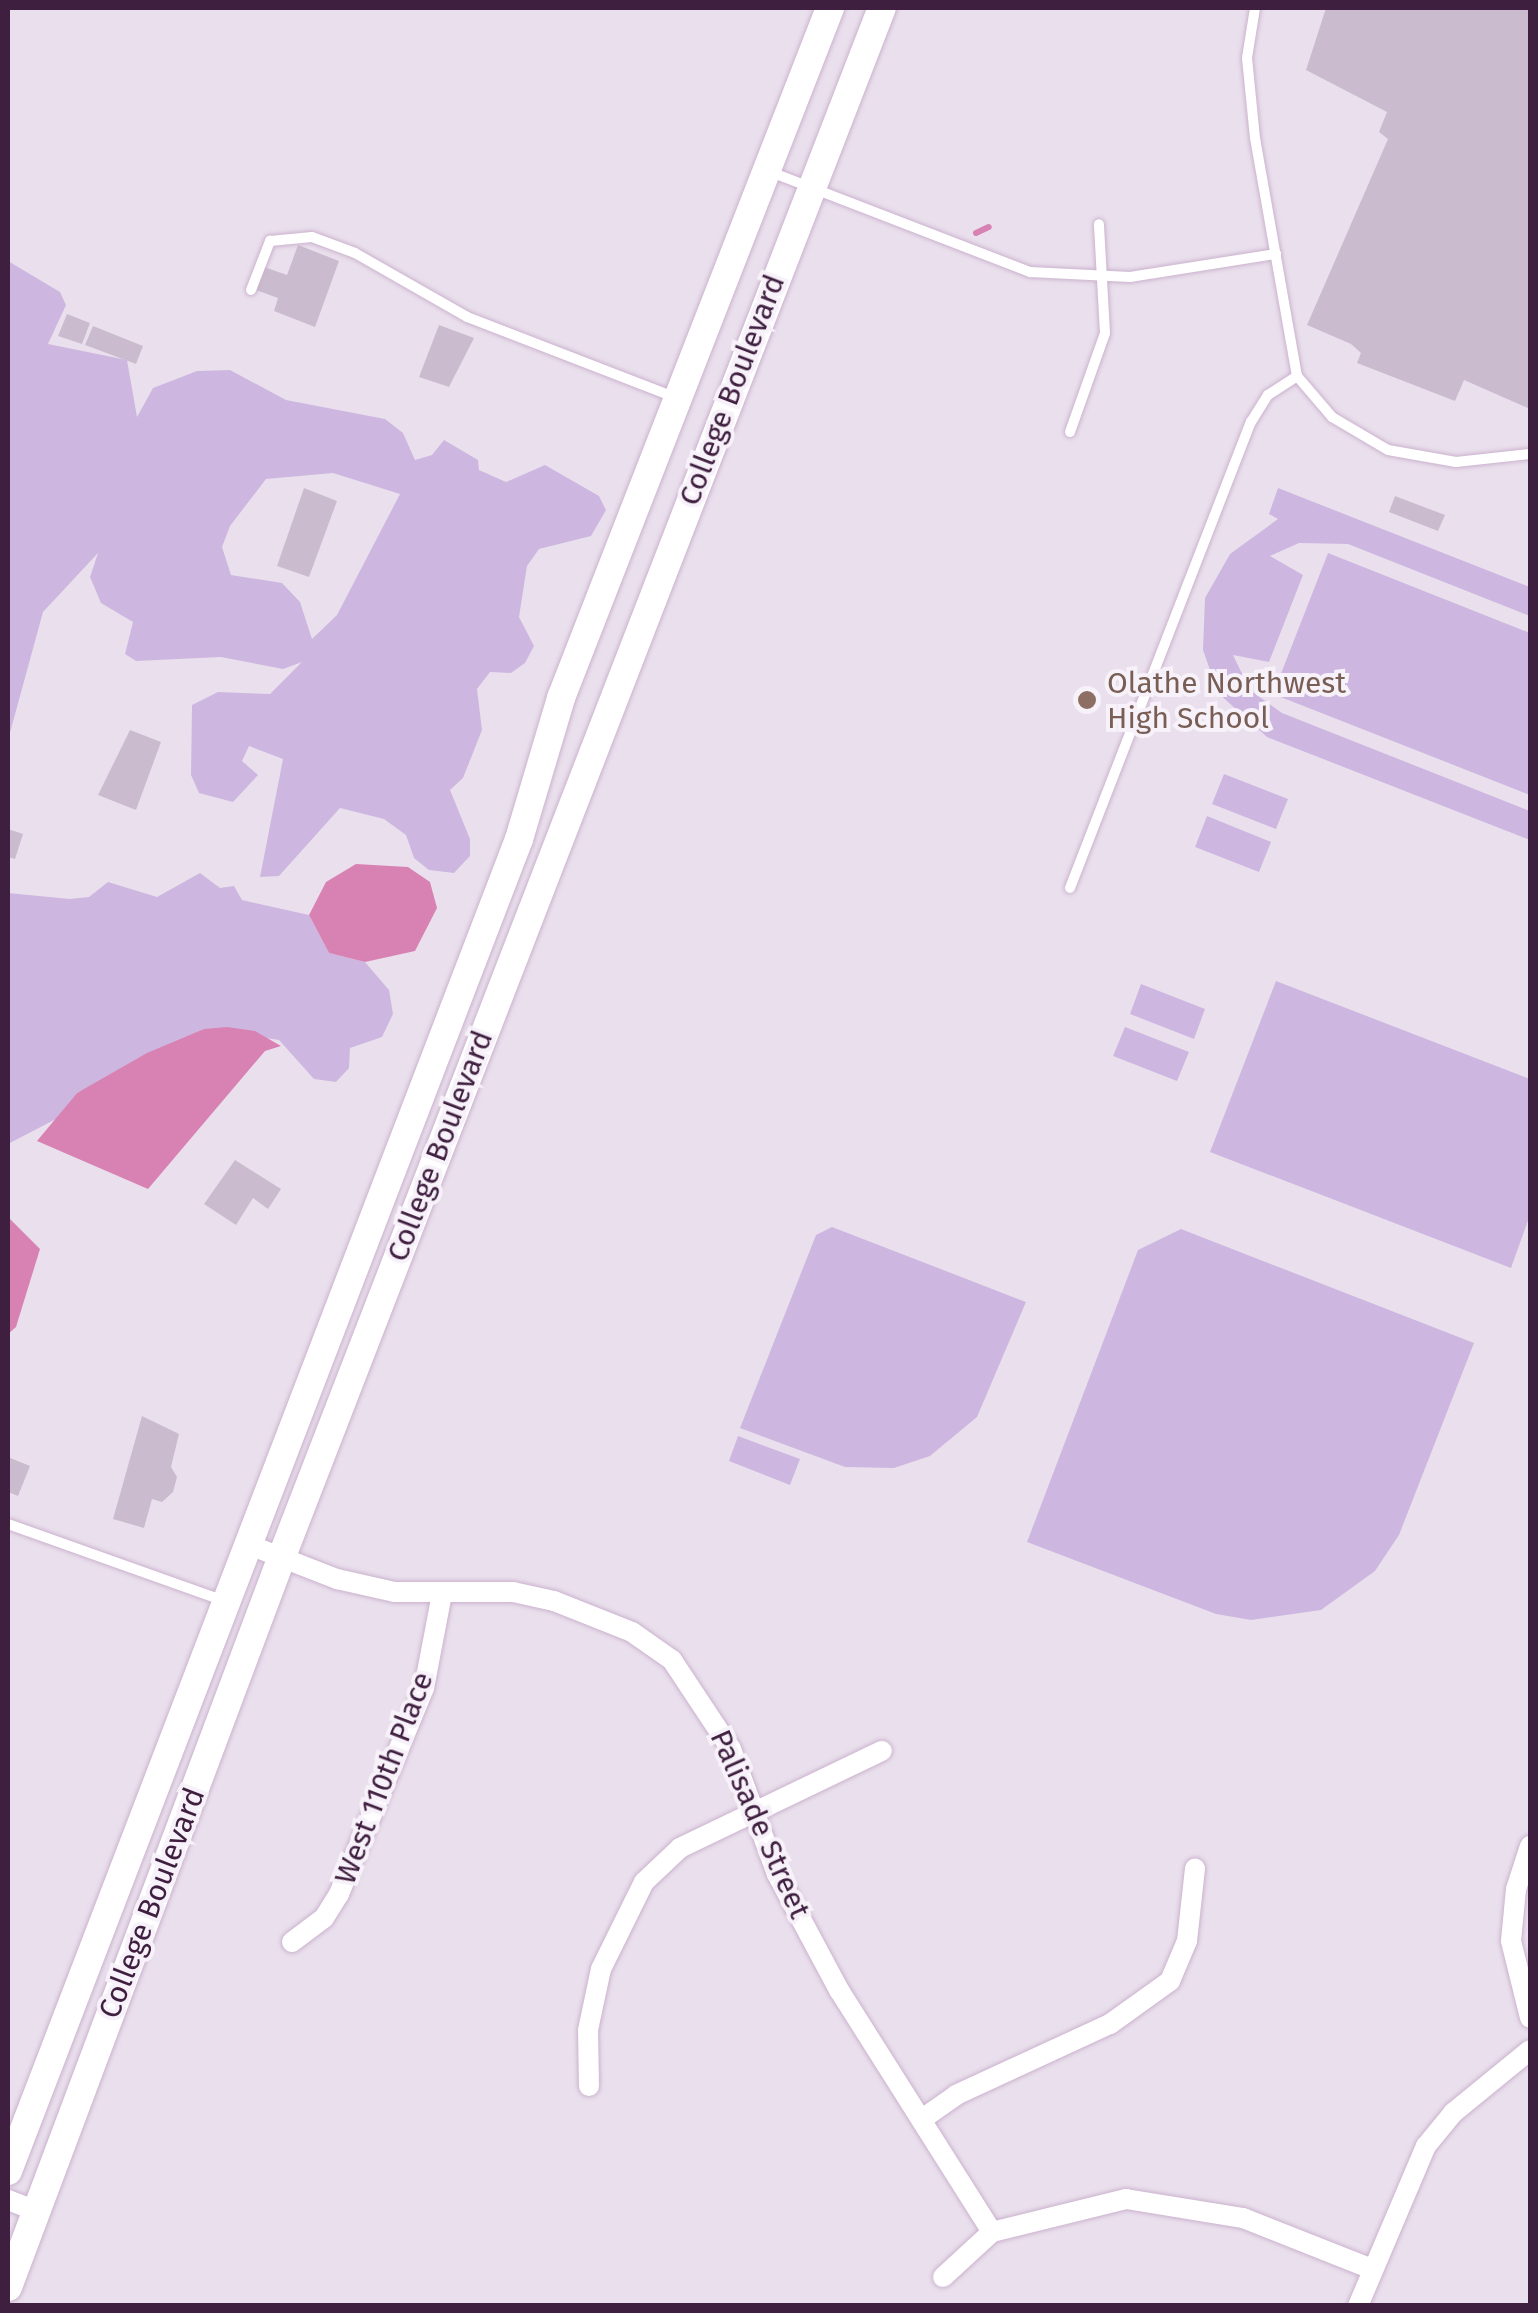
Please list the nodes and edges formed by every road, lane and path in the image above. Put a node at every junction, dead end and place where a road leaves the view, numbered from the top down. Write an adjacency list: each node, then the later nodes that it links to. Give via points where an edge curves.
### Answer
1 (830, 8): 4 (main road, College Boulevard)
2 (882, 8): 5 (main road, College Boulevard)
3 (1255, 8): 7 (lane, via 1248,58)
4 (766, 170): 5 (lane); 11 (main road, College Boulevard)
5 (810, 188): 8 (lane, via 998,263); 17 (main road, College Boulevard)
6 (1099, 224): 8 (lane)
7 (1276, 254): 8 (lane); 10 (lane)
8 (1106, 278): 12 (lane, via 1100,354)
9 (251, 290): 11 (lane, via 270,240 312,238 355,253 467,317)
10 (1297, 376): 13 (lane, via 1332,417 1388,450 1456,462); 14 (lane, via 1268,395 1251,422)
11 (678, 398): 16 (main road, College Boulevard, via 561,698 518,840)
12 (1070, 432)
13 (1530, 454)
14 (1070, 888)
15 (8, 1524): 19 (lane)
16 (247, 1544): 17 (street, Palisade Street); 19 (main road, College Boulevard)
17 (282, 1557): 18 (street, Palisade Street, via 338,1579); 31 (main road, College Boulevard)
18 (442, 1594): 21 (street, Palisade Street, via 540,1598 645,1641 672,1660 731,1749); 24 (street, West 110th Place, via 424,1688 339,1894 324,1918)
19 (225, 1601): 29 (main road, College Boulevard)
20 (882, 1751): 21 (street)
21 (752, 1813): 27 (street, via 680,1848 644,1882 600,1969 588,2030); 28 (street, Palisade Street, via 776,1874 839,1990)
22 (1530, 1846): 25 (street, via 1510,1942)
23 (1195, 1868): 28 (street, via 1186,1941 1170,1981 1110,2024 956,2094)
24 (292, 1942)
25 (1530, 2018)
26 (1530, 2050): 33 (street, via 1437,2130 1407,2177)
27 (589, 2086)
28 (925, 2116): 32 (street, Palisade Street)
29 (8, 2171)
30 (8, 2200): 31 (street)
31 (36, 2211): 35 (main road, College Boulevard)
32 (992, 2232): 33 (street, via 1126,2199 1243,2218); 34 (street)
33 (1372, 2268): 36 (street)
34 (943, 2277)
35 (8, 2288)
36 (1358, 2306)

